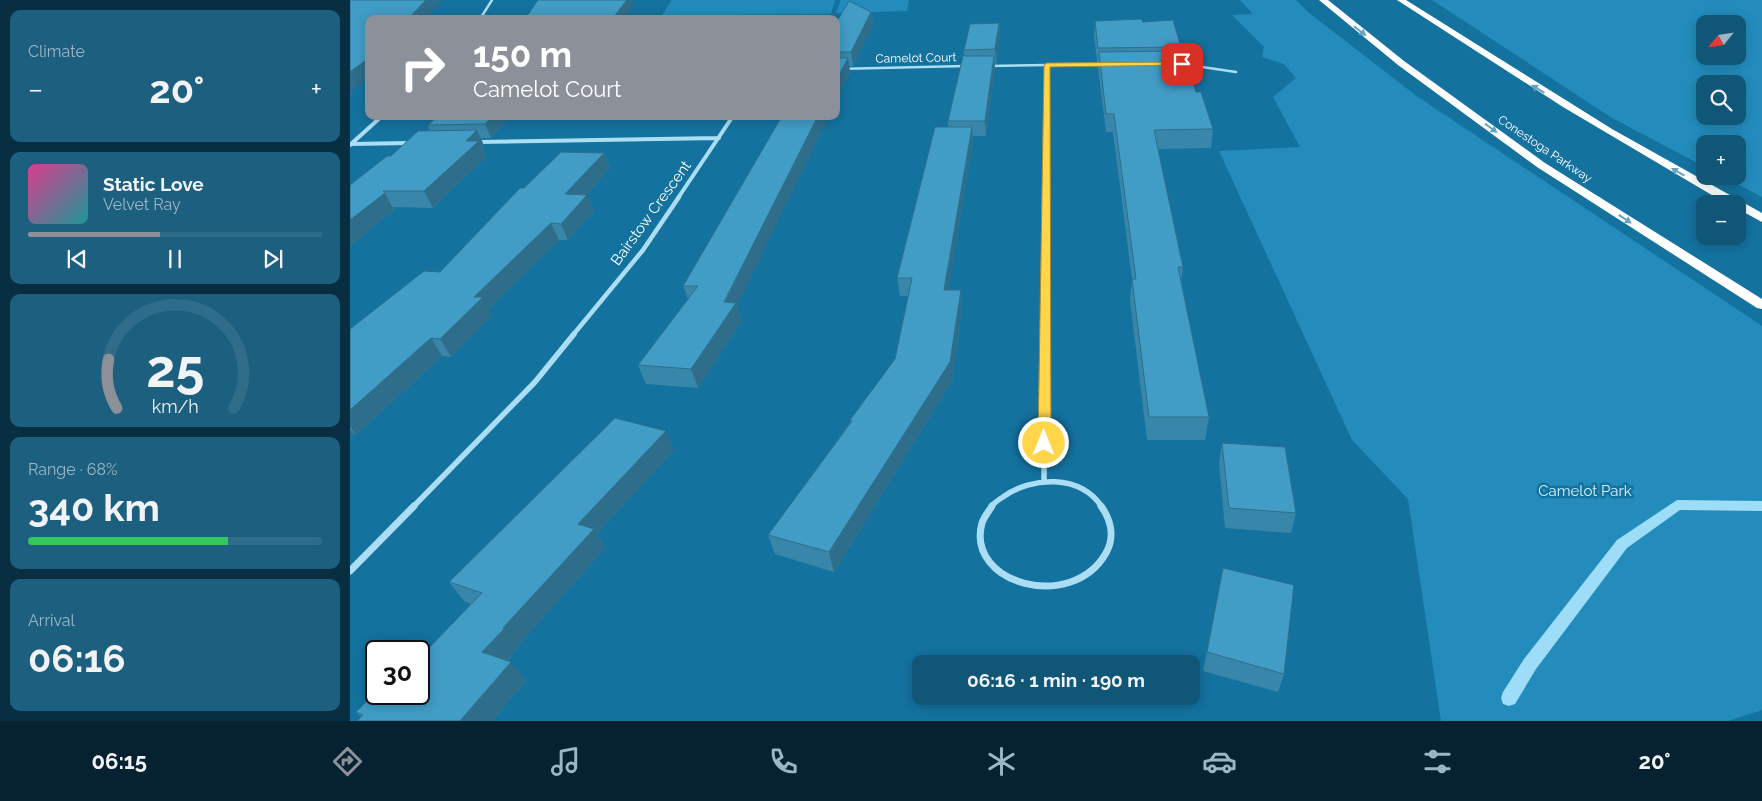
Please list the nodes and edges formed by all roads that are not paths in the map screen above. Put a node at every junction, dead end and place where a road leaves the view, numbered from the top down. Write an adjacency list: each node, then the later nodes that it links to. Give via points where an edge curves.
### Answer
1 (492, 0): 4 (street)
2 (1323, 0): 21 (highway, Conestoga Parkway, one-way to 21, via 1401,63 1541,165)
3 (1401, 0): 18 (highway, one-way to 3, via 1512,73)
4 (483, 15)
5 (1105, 64): 7 (street)
6 (1182, 64): 11 (street)
7 (1047, 65): 9 (street); 22 (street)
8 (970, 66): 10 (street, Camelot Court)
9 (980, 66)
10 (840, 69)
11 (1236, 72)
12 (378, 120): 17 (street)
13 (730, 120): 14 (street)
14 (719, 138): 15 (street, Bairstow Crescent); 23 (street, Bairstow Crescent, via 643,250 535,382)
15 (472, 142)
16 (412, 143): 17 (street)
17 (351, 144)
18 (1720, 195)
19 (1746, 209): 20 (highway)
20 (1762, 218)
21 (1762, 305)
22 (1044, 481): 22 (street, via 1072,485 1095,498 1106,511 1111,526 1112,542 1092,572 1073,582 1052,587 1030,585 1010,578 994,566 983,551 979,535 983,518 992,504 1006,492 1024,484)
23 (350, 571)

